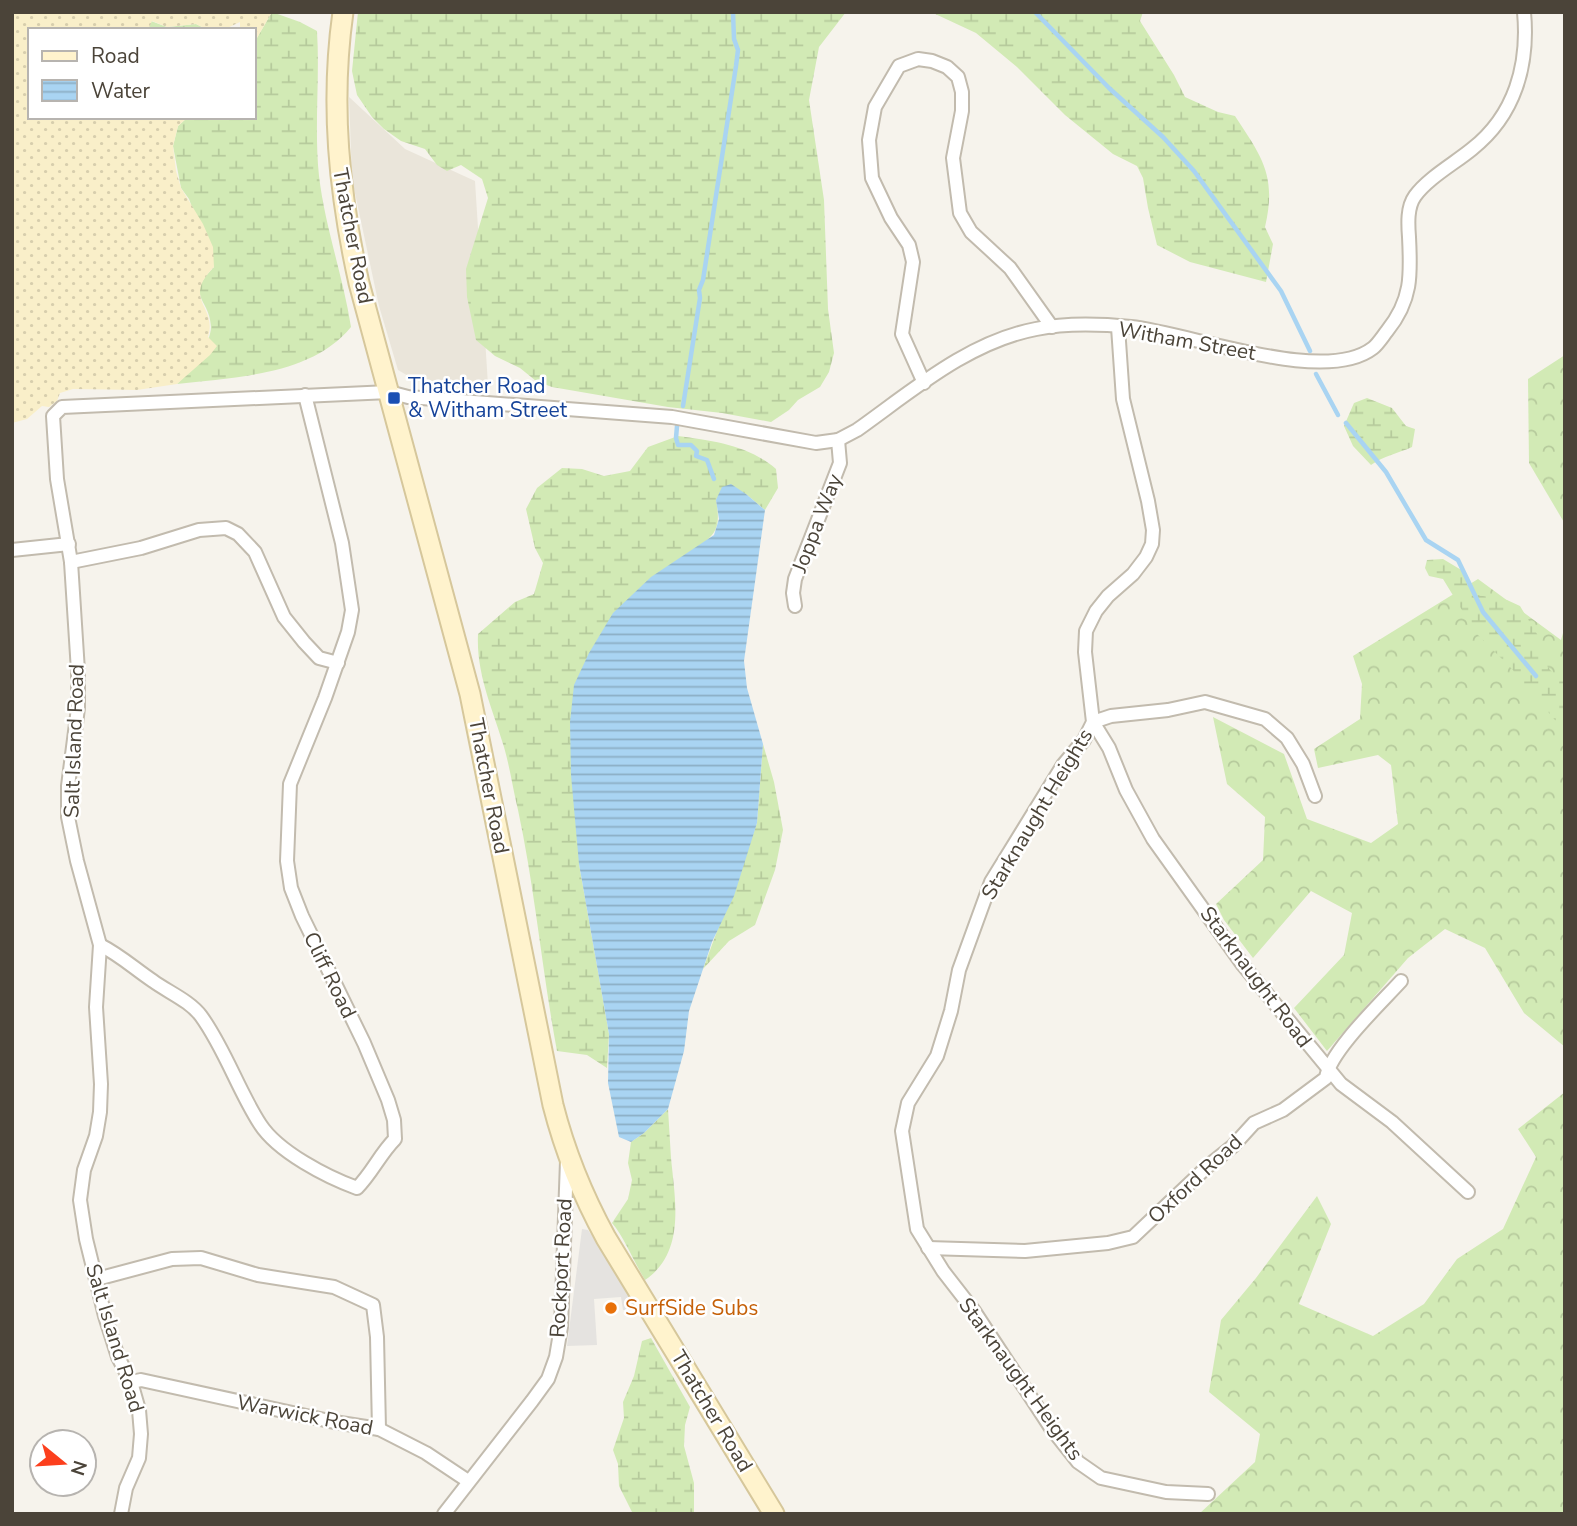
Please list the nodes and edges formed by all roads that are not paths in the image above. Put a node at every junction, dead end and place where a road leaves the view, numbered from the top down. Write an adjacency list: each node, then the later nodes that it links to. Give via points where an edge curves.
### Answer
1 (343, 12): 6 (main road, Thatcher Road, via 336,94 343,201 359,283)
2 (1524, 12): 4 (street, Witham Street, via 1522,74 1516,93 1495,128 1414,196 1408,213 1410,280 1406,299 1373,348 1351,359 1324,363)
3 (1052, 327): 4 (street, Witham Street); 5 (street, Witham Street, via 1006,337 971,352); 5 (street, via 1010,268 971,232 960,213 953,158 962,111 958,77 932,61 918,59 899,66 875,107 869,140 872,178 909,245 913,262 902,334)
4 (1118, 327): 14 (street, Starknaught Heights, via 1123,399 1153,530 1146,556 1108,596 1086,631)
5 (924, 383): 8 (street, Witham Street)
6 (389, 392): 7 (street, Salt Island Road); 8 (street, Witham Street, via 672,417 816,443); 19 (main road, Thatcher Road, via 470,694 552,1105)
7 (305, 395): 9 (street, Salt Island Road, via 62,407 53,416); 13 (street, Cliff Road, via 349,581 352,610)
8 (838, 440): 12 (street, Joppa Way, via 840,463 795,579)
9 (68, 544): 10 (street); 11 (street, Salt Island Road)
10 (12, 550)
11 (71, 562): 13 (street, via 199,530 226,528 255,552 284,617 304,642 319,658); 16 (street, Salt Island Road, via 78,708 68,817)
12 (795, 606)
13 (338, 663): 16 (street, Cliff Road, via 290,784 287,861 302,916 364,1043 394,1120 395,1139 368,1178 357,1188 341,1182 277,1142 261,1126 199,1012)
14 (1093, 722): 15 (street, via 1205,702 1265,719 1287,738); 18 (street, Starknaught Road, via 1153,839 1243,965); 21 (street, Starknaught Heights, via 991,881 959,970 937,1056 908,1103 902,1131 917,1229)
15 (1315, 796)
16 (100, 945): 22 (street, Salt Island Road, via 96,1007 100,1112 80,1200)
17 (1402, 981): 18 (street, Oxford Road, via 1335,1054)
18 (1327, 1069): 20 (street, Starknaught Road); 21 (street, Oxford Road, via 1326,1078 1283,1110 1254,1123 1133,1237 1026,1251)
19 (567, 1153): 25 (street, Rockport Road, via 556,1357 548,1379); 29 (main road, Thatcher Road, via 606,1238)
20 (1468, 1192)
21 (928, 1248): 26 (street, Starknaught Heights, via 1078,1462 1101,1478 1166,1493)
22 (97, 1279): 23 (street, Salt Island Road, via 118,1357); 24 (street, via 172,1259 201,1258 258,1275 334,1287 373,1305)
23 (131, 1382): 24 (street, Warwick Road, via 141,1380); 27 (street, Salt Island Road, via 141,1434 139,1458)
24 (379, 1429): 25 (street, Warwick Road)
25 (468, 1481): 28 (street, Rockport Road)
26 (1208, 1494)
27 (121, 1514)
28 (444, 1514)
29 (774, 1514)

